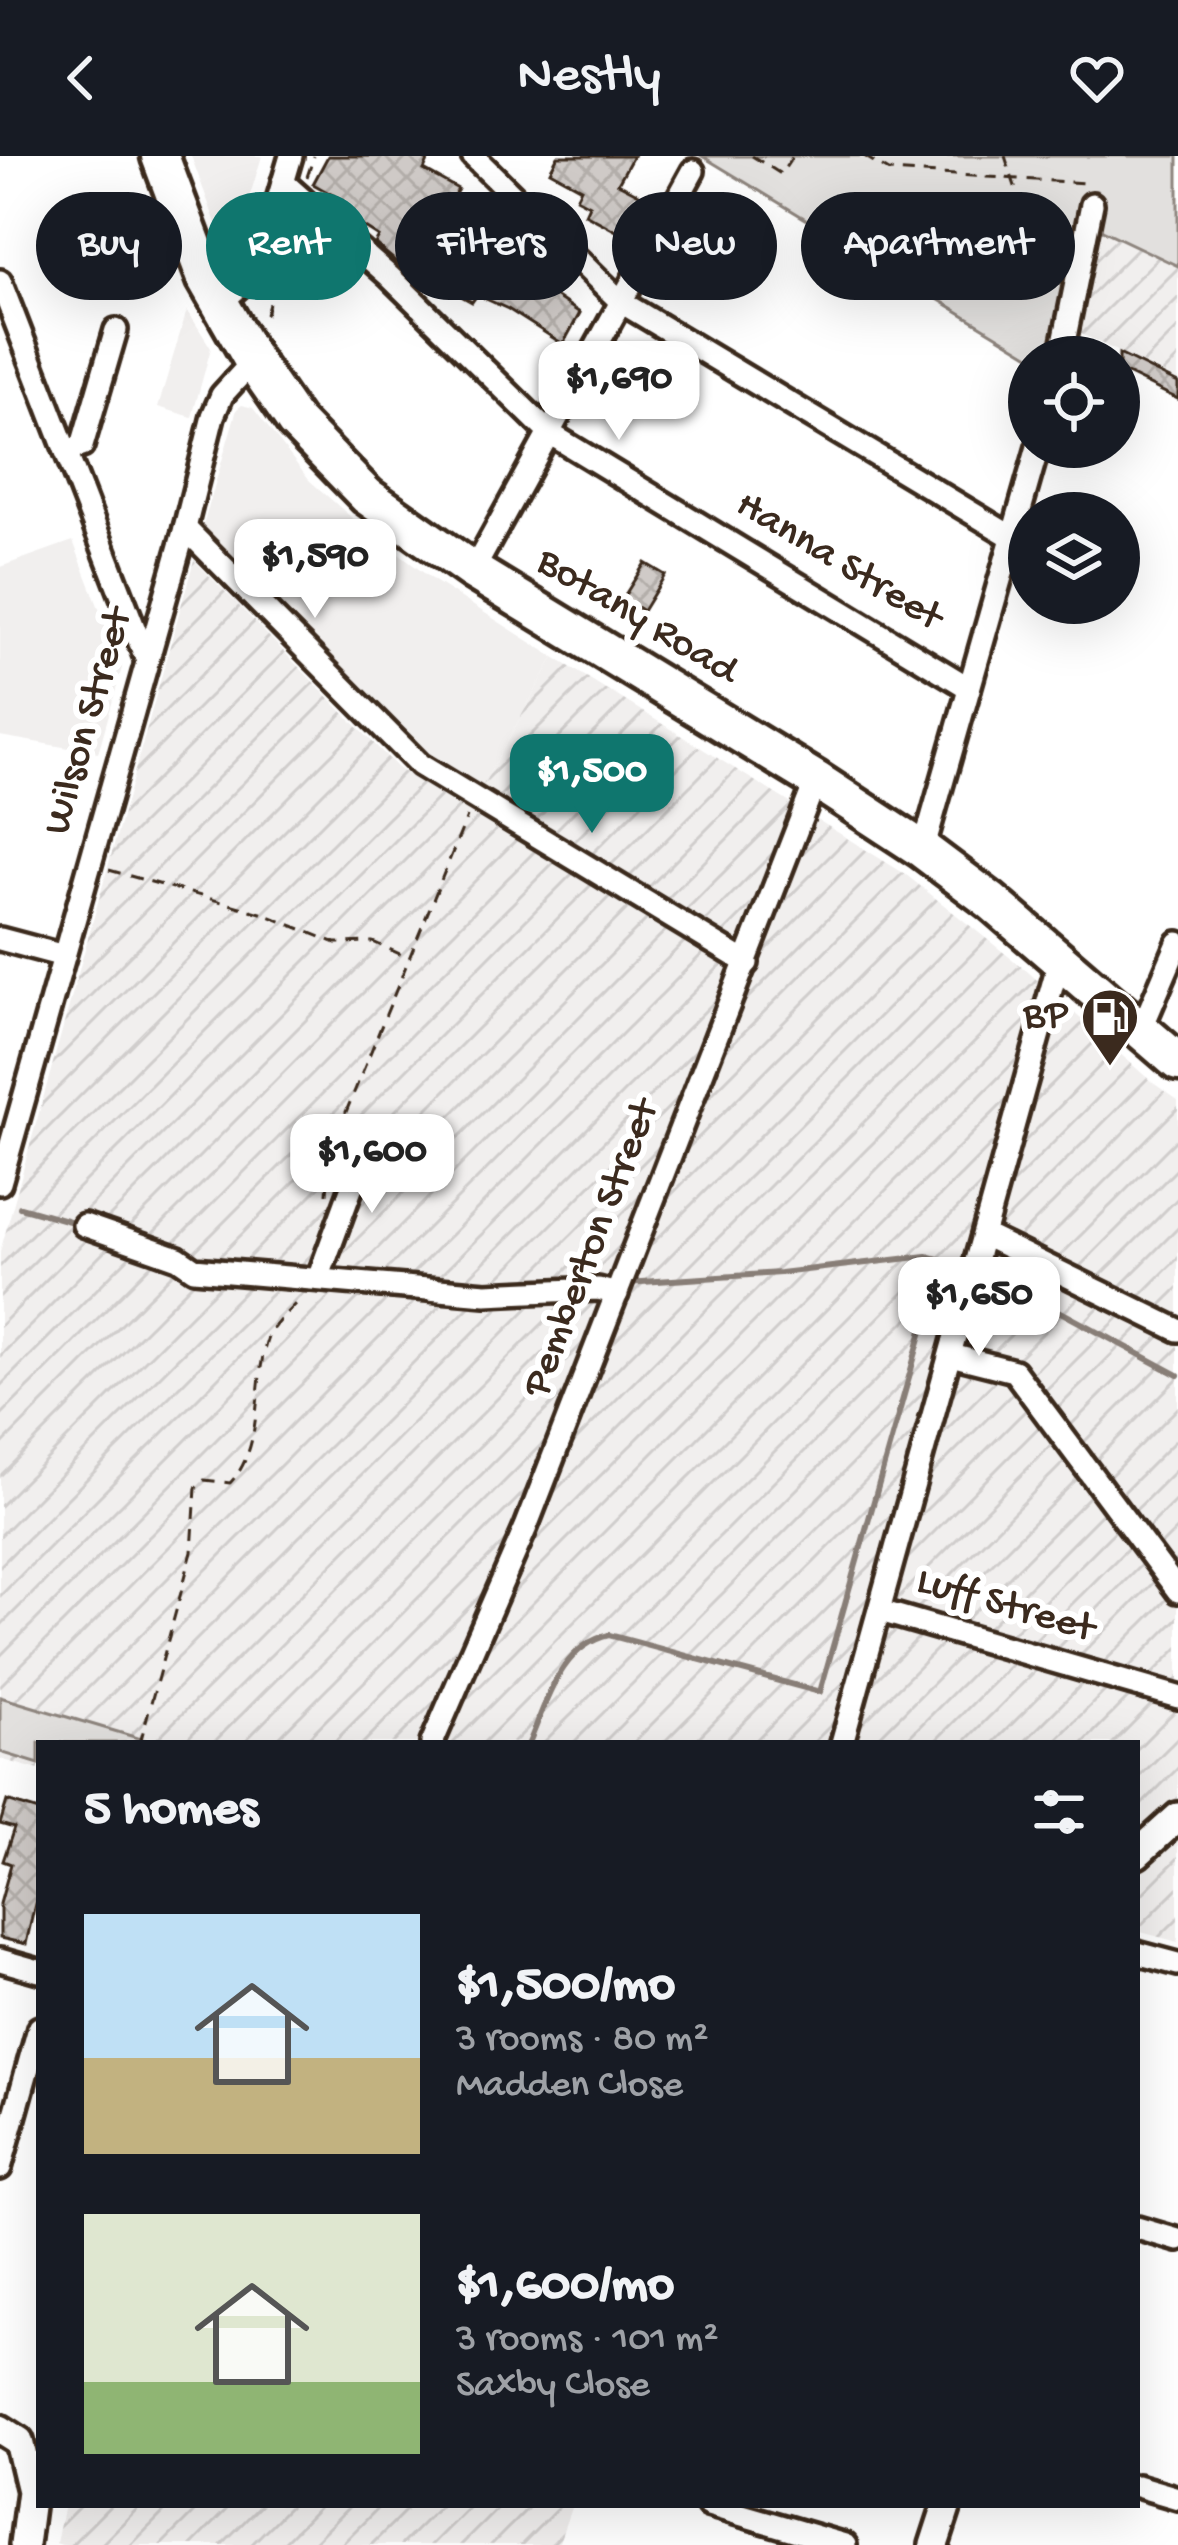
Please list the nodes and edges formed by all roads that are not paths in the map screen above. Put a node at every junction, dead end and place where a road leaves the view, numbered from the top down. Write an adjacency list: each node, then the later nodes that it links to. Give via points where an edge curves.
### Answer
1 (160, 156): 9 (main road, Botany Road)
2 (291, 156): 5 (street)
3 (472, 156): 8 (street)
4 (693, 171): 8 (street)
5 (294, 184): 9 (street, via 257,271); 13 (street, Hanna Street)
6 (1088, 194): 11 (street)
7 (0, 281): 14 (street)
8 (621, 302): 13 (street); 16 (street)
9 (219, 304): 12 (main road, Botany Road)
10 (116, 330): 14 (street, via 82,446)
11 (1066, 336)
12 (253, 361): 15 (street, Wilson Street, via 222,394); 18 (main road, Botany Road, via 295,422 367,496)
13 (549, 433): 18 (street); 20 (street, Hanna Street)
14 (66, 451): 19 (street)
15 (185, 528): 19 (street, Wilson Street); 27 (street, via 405,753)
16 (1008, 535)
17 (1008, 551): 20 (street)
18 (473, 571): 21 (main road, Botany Road)
19 (148, 662): 25 (street, Wilson Street)
20 (969, 688): 22 (street)
21 (816, 780): 22 (main road, Botany Road); 27 (street, Pemberton Street)
22 (923, 850): 26 (main road, Botany Road)
23 (0, 939): 25 (street)
24 (1178, 943): 28 (street)
25 (64, 956): 31 (street, Wilson Street)
26 (1060, 958): 28 (main road, Botany Road); 33 (street)
27 (747, 963): 35 (street, Pemberton Street)
28 (1141, 1030): 29 (main road, Botany Road)
29 (1178, 1061)
30 (372, 1132): 34 (street)
31 (0, 1183)
32 (83, 1225): 34 (street, via 194,1269)
33 (984, 1235): 36 (street); 37 (street)
34 (318, 1279): 35 (street, via 486,1294)
35 (617, 1294): 41 (street, Pemberton Street)
36 (1178, 1330)
37 (951, 1355): 38 (street, via 1014,1371); 39 (street)
38 (1178, 1591)
39 (880, 1611): 40 (street, Luff Street); 42 (street)
40 (1178, 1697)
41 (433, 1740)
42 (843, 1740)
43 (1178, 1816): 44 (street)
44 (1140, 1851)
45 (1140, 1954): 47 (street)
46 (0, 1960): 48 (street)
47 (1178, 1964)
48 (36, 1969)
49 (36, 2039): 50 (street)
50 (0, 2168)
51 (1140, 2229): 52 (street)
52 (1178, 2240)
53 (0, 2429): 54 (street, via 19,2441)
54 (11, 2458): 59 (street, via 31,2491)
55 (1140, 2487): 56 (street)
56 (1178, 2498)
57 (718, 2508): 60 (street)
58 (946, 2508): 61 (street)
59 (24, 2545)
60 (845, 2545)
61 (934, 2545)

